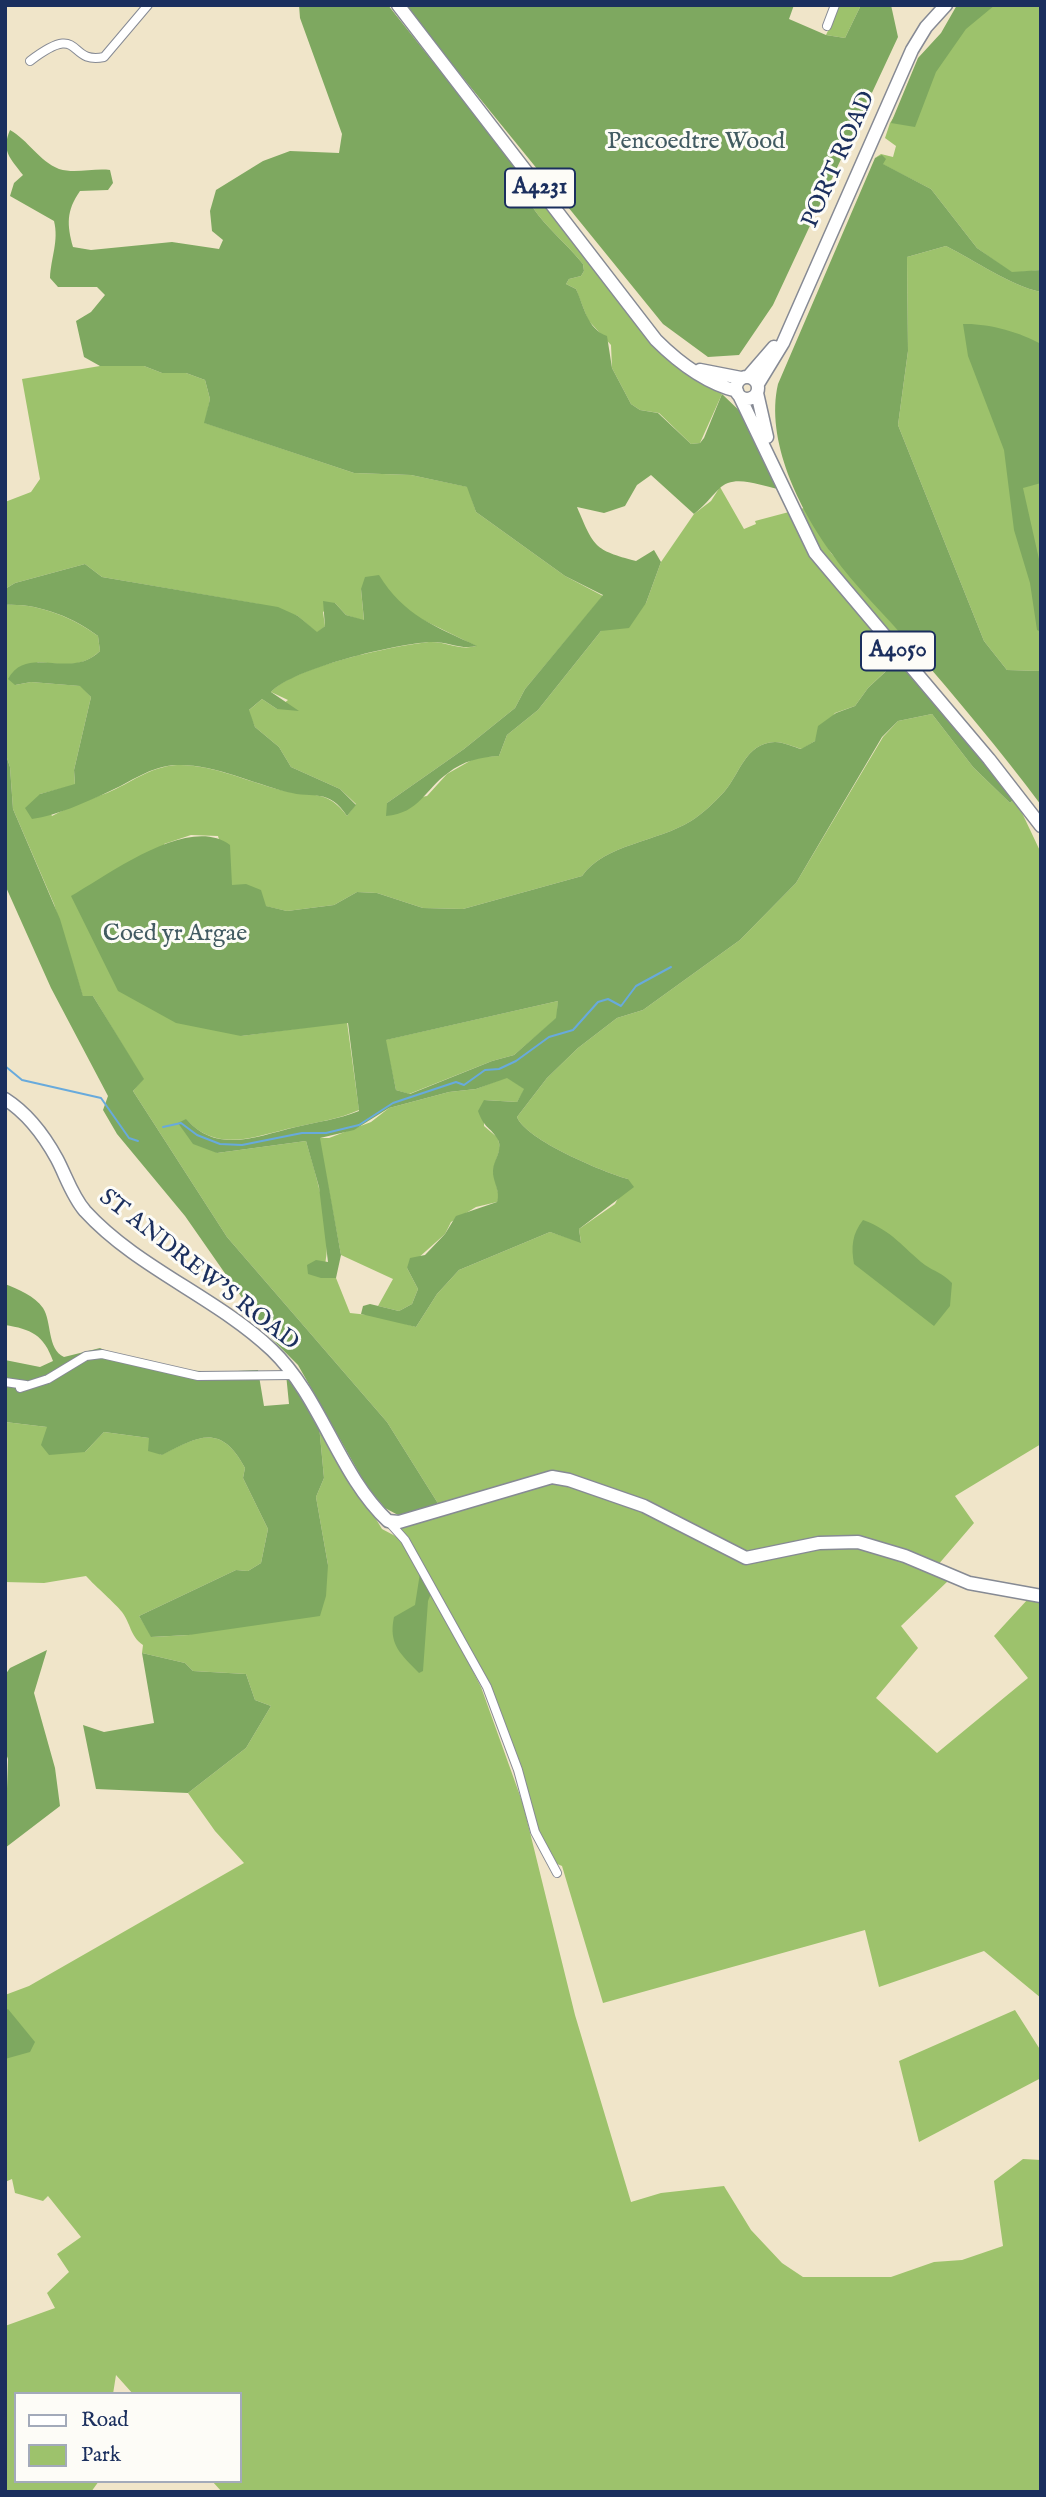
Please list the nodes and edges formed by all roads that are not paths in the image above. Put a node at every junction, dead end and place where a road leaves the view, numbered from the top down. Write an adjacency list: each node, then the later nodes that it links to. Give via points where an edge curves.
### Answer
1 (148, 5): 6 (street, via 104,57 90,58 60,42)
2 (398, 5): 7 (main road, A4231, via 652,335)
3 (835, 5): 5 (street)
4 (941, 7): 8 (main road, PORT ROAD, via 912,50 786,329)
5 (827, 26)
6 (30, 61)
7 (687, 365): 8 (main road, A4231); 9 (main road, A4231)
8 (751, 383): 9 (main road); 9 (main road, via 748,399); 10 (main road, A4050)
9 (738, 393): 10 (main road, A4050)
10 (773, 464): 11 (main road, A4050, via 802,531 821,561)
11 (1041, 826)
12 (5, 1100): 13 (main road, ST ANDREW'S ROAD, via 37,1129 89,1215 126,1247 257,1338)
13 (293, 1375): 14 (street, ST ANDREW'S ROAD, via 198,1376 102,1354 86,1356 48,1379 23,1386); 15 (main road, ST ANDREW'S ROAD, via 371,1501)
14 (5, 1382)
15 (393, 1522): 16 (main road, via 556,1478 644,1506 746,1558 819,1543 858,1542 969,1583); 17 (street, via 488,1687 535,1832)
16 (1041, 1596)
17 (558, 1873)

